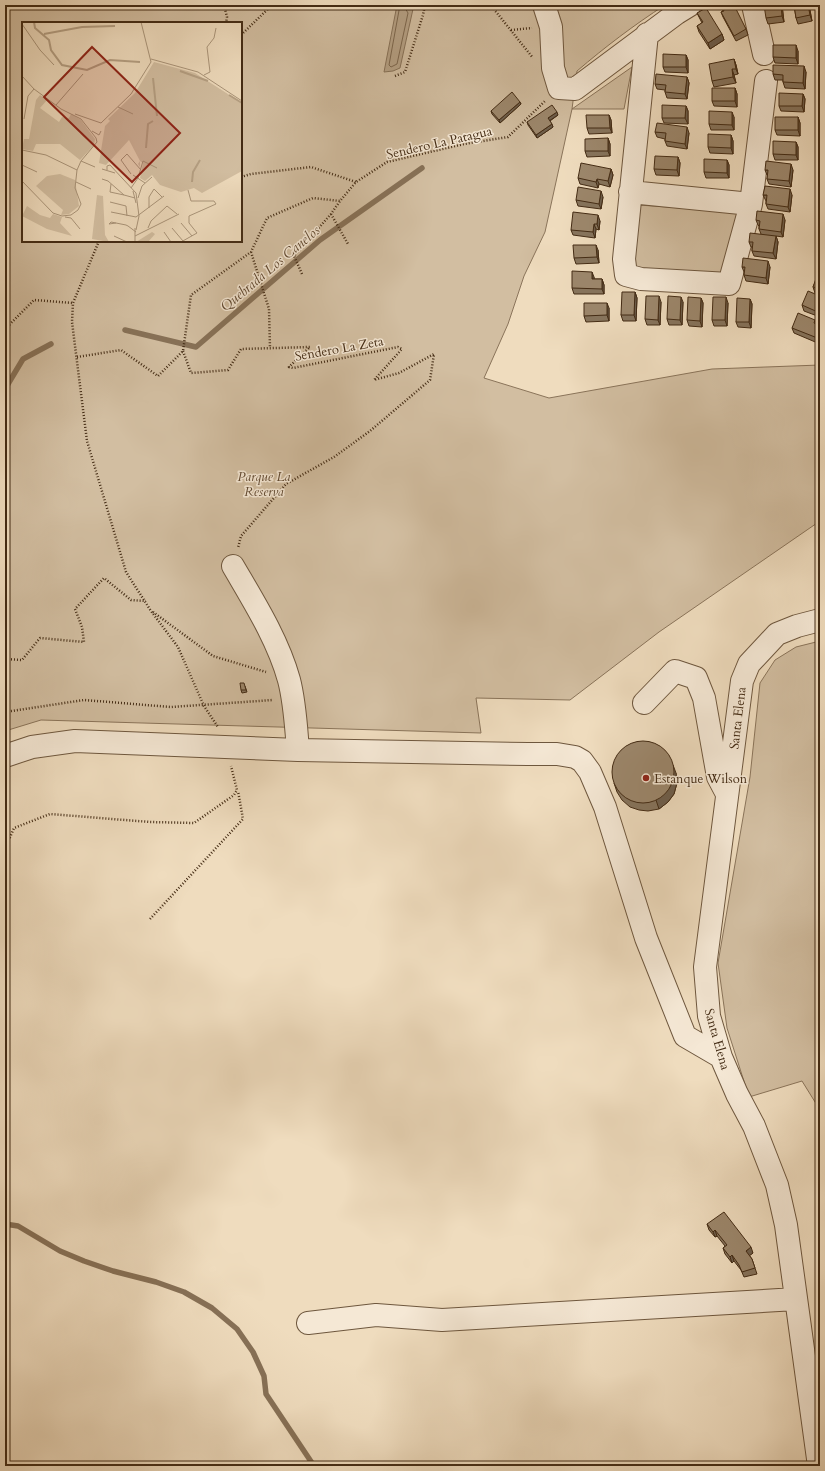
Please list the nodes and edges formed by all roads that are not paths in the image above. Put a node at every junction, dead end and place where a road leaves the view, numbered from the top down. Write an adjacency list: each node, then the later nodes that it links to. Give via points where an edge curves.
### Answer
1 (544, 5): 4 (street, via 551,27 552,68 567,88)
2 (690, 5): 4 (street)
3 (753, 5): 5 (street)
4 (647, 34): 7 (street)
5 (764, 54)
6 (766, 81): 8 (street)
7 (630, 192): 8 (street); 8 (street, via 624,259 626,275 642,279 729,284)
8 (751, 204)
9 (233, 566): 12 (street, via 271,636 291,689)
10 (820, 620): 14 (street, Santa Elena, via 777,634 749,664 742,681)
11 (644, 703): 14 (street, via 675,671 696,678 704,698 718,777)
12 (298, 750): 13 (street, via 75,741 32,747); 15 (street, via 557,754 582,761 590,772 605,807 646,938 686,1036)
13 (5, 756)
14 (728, 795): 15 (street, Santa Elena, via 705,967 709,1016)
15 (720, 1056): 16 (street, Santa Elena, via 736,1094 754,1126 777,1185 786,1225)
16 (796, 1299): 17 (street, via 442,1320 376,1315); 18 (street, Santa Elena)
17 (308, 1323)
18 (819, 1466)

